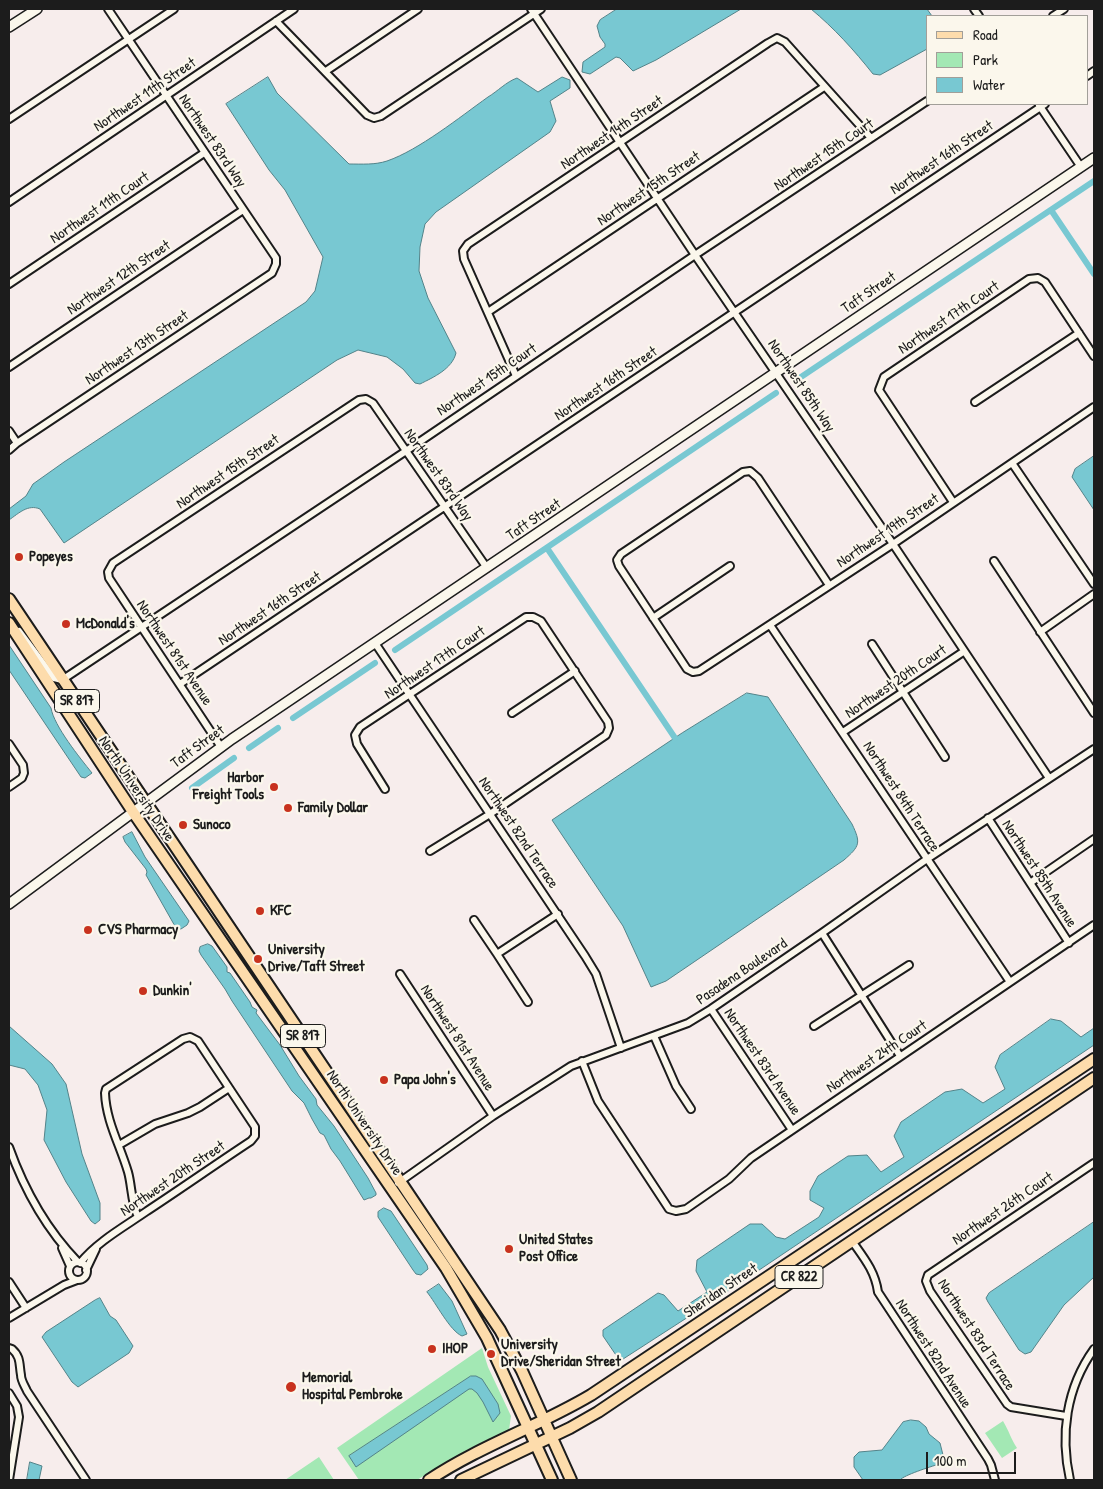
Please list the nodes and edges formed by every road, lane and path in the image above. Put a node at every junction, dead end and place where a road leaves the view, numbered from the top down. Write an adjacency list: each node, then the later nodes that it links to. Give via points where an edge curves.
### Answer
1 (37, 9): 9 (street)
2 (108, 9): 10 (street, Northwest 83rd Way)
3 (174, 9): 10 (street)
4 (294, 9): 8 (street, Northwest 11th Street)
5 (418, 9): 11 (street)
6 (542, 9): 7 (street)
7 (532, 11): 11 (street, via 381,116 367,115); 18 (street, Northwest 85th Way)
8 (276, 21): 11 (street); 13 (street, Northwest 11th Street)
9 (9, 27)
10 (128, 39): 13 (street, Northwest 83rd Way); 16 (street)
11 (326, 71)
12 (824, 87): 17 (street); 18 (street, Northwest 14th Street, via 785,42 777,38); 22 (street, Northwest 15th Street)
13 (166, 95): 19 (street, Northwest 83rd Way); 23 (street, Northwest 11th Street)
14 (926, 102): 17 (street, Northwest 15th Court)
15 (1042, 105): 21 (street); 29 (street, Northwest 16th Street)
16 (9, 119)
17 (871, 138): 25 (street, Northwest 15th Court)
18 (621, 142): 22 (street, Northwest 85th Way); 28 (street, Northwest 14th Street, via 463,250)
19 (204, 152): 24 (street, Northwest 83rd Way); 27 (street, Northwest 11th Court)
20 (1094, 159): 21 (street, Taft Street)
21 (1081, 168): 33 (street, Taft Street)
22 (658, 198): 25 (street, Northwest 85th Way); 28 (street, Northwest 15th Street)
23 (9, 202)
24 (243, 210): 26 (street, Northwest 83rd Way, via 276,258); 32 (street, Northwest 12th Street)
25 (695, 254): 29 (street, Northwest 85th Way); 34 (street, Northwest 15th Court)
26 (276, 264): 39 (street, Northwest 13th Street, via 272,273)
27 (9, 284)
28 (488, 312): 34 (street)
29 (735, 312): 33 (street, Northwest 85th Way); 44 (street, Northwest 16th Street)
30 (1079, 333): 31 (street); 36 (street); 43 (street, Northwest 17th Court, via 1045,282 1038,278 1029,279 884,377 879,390)
31 (1094, 356)
32 (9, 367)
33 (776, 372): 45 (street, Northwest 85th Way); 48 (street, Taft Street)
34 (516, 376): 41 (street, Northwest 15th Court)
35 (366, 399): 41 (street, Northwest 83rd Way, via 373,403); 49 (street, Northwest 15th Street, via 359,400 113,563)
36 (974, 402)
37 (1094, 407): 42 (street, Northwest 19th Street)
38 (9, 431): 39 (street)
39 (17, 443): 40 (street, Northwest 13th Street)
40 (9, 450)
41 (406, 451): 44 (street, Northwest 83rd Way); 57 (street, Northwest 15th Court)
42 (1012, 463): 43 (street, Northwest 19th Street); 50 (street)
43 (953, 502): 45 (street, Northwest 19th Street)
44 (445, 508): 48 (street, Northwest 83rd Way); 64 (street, Northwest 16th Street)
45 (893, 544): 51 (street, Northwest 19th Street); 61 (street, Northwest 85th Way)
46 (994, 562): 58 (street)
47 (730, 566): 54 (street)
48 (487, 568): 59 (street, Taft Street)
49 (108, 572): 57 (street, Northwest 81st Avenue)
50 (1094, 584)
51 (829, 585): 54 (street, via 758,478 750,471 743,472 621,554 617,560); 56 (street, Northwest 19th Street)
52 (1094, 594): 58 (street)
53 (9, 598): 63 (main road, North University Drive / SR 817)
54 (653, 618): 56 (street, Northwest 19th Street, via 687,669 693,672)
55 (9, 623): 63 (street, North University Drive, via 22,634 54,678); 78 (main road, North University Drive / SR 817)
56 (770, 625): 69 (street, Northwest 84th Terrace)
57 (142, 627): 63 (street, Northwest 15th Court); 64 (street, Northwest 81st Avenue)
58 (1040, 632): 68 (street)
59 (375, 643): 66 (street, Northwest 82nd Terrace); 71 (street, Taft Street)
60 (872, 644): 65 (street)
61 (963, 652): 65 (street, Northwest 20th Court); 74 (street, Northwest 85th Way)
62 (575, 671): 66 (street, Northwest 17th Court, via 541,621 526,617); 67 (street); 79 (street, via 608,722 606,735)
63 (62, 680): 77 (main road, North University Drive / SR 817)
64 (180, 684): 71 (street, Northwest 81st Avenue)
65 (902, 692): 69 (street, Northwest 20th Court); 73 (street)
66 (410, 694): 76 (street, Northwest 17th Court, via 360,727 355,735 357,744); 79 (street, Northwest 82nd Terrace)
67 (512, 713)
68 (1094, 713)
69 (843, 732): 83 (street, Northwest 84th Terrace)
70 (9, 744): 75 (street, via 23,765 24,773)
71 (221, 747): 77 (street, Taft Street)
72 (1094, 749): 74 (street, Pasadena Boulevard)
73 (945, 756)
74 (1049, 778): 80 (street, Pasadena Boulevard)
75 (9, 787)
76 (385, 789)
77 (146, 803): 78 (street, Taft Street); 112 (main road, North University Drive / SR 817)
78 (133, 812): 85 (street, Taft Street); 113 (main road, North University Drive / SR 817)
79 (490, 814): 82 (street); 86 (street, Northwest 82nd Terrace)
80 (988, 818): 83 (street, Pasadena Boulevard); 84 (street, Northwest 85th Avenue)
81 (1094, 839): 84 (street)
82 (430, 851)
83 (927, 859): 89 (street, Pasadena Boulevard); 94 (street, Northwest 84th Terrace)
84 (1030, 883): 90 (street, Northwest 85th Avenue)
85 (9, 904)
86 (558, 914): 91 (street); 100 (street, Northwest 82nd Terrace, via 596,974)
87 (474, 920): 91 (street)
88 (1094, 925): 90 (street, Northwest 24th Court)
89 (822, 934): 95 (street); 97 (street, Pasadena Boulevard)
90 (1069, 943): 94 (street, Northwest 24th Court)
91 (497, 954): 96 (street)
92 (909, 965): 95 (street)
93 (400, 974): 107 (street, Northwest 81st Avenue)
94 (1010, 982): 101 (street, Northwest 24th Court)
95 (862, 995): 98 (street); 101 (street)
96 (528, 1002)
97 (711, 1009): 99 (street, Pasadena Boulevard, via 688,1023); 108 (street, Northwest 83rd Avenue)
98 (814, 1026)
99 (654, 1036): 100 (street, Pasadena Boulevard); 106 (street)
100 (621, 1048): 103 (street, Pasadena Boulevard)
101 (900, 1056): 108 (street, Northwest 24th Court)
102 (1094, 1059): 131 (main road, Sheridan Street / CR 822, via 619,1378)
103 (582, 1061): 107 (street, Pasadena Boulevard); 108 (street, Northwest 24th Court, via 598,1101 669,1209 686,1209)
104 (1094, 1078): 116 (main road, CR 822)
105 (229, 1088): 109 (street, via 200,1107 155,1124); 109 (street, via 198,1040 183,1039 106,1089 108,1117); 114 (street, Northwest 20th Street, via 255,1127 255,1136)
106 (690, 1109)
107 (493, 1116): 112 (street, Pasadena Boulevard)
108 (792, 1130)
109 (119, 1145): 114 (street)
110 (9, 1147): 115 (street, via 21,1177)
111 (1094, 1163): 121 (street, Northwest 26th Court)
112 (400, 1181): 113 (street, Pasadena Boulevard); 131 (main road, North University Drive / SR 817, via 500,1330)
113 (390, 1188): 132 (main road, North University Drive / SR 817, via 446,1268 482,1330)
114 (138, 1217): 117 (street, Northwest 20th Street)
115 (57, 1238): 118 (street); 119 (street)
116 (852, 1241): 133 (main road, CR 822, via 635,1389); 141 (street, Northwest 82nd Avenue, via 870,1266 882,1299 988,1459)
117 (100, 1244): 118 (street, Northwest 20th Street); 120 (street, Northwest 20th Street)
118 (79, 1262): 119 (street); 120 (street)
119 (70, 1269): 122 (street, via 72,1277); 124 (street, via 64,1280)
120 (86, 1270): 122 (street, via 83,1278)
121 (926, 1278): 130 (street, Northwest 83rd Terrace, via 930,1291 1007,1404)
122 (77, 1280): 124 (street)
123 (9, 1282): 125 (street)
124 (44, 1297): 125 (street)
125 (26, 1308): 126 (street)
126 (9, 1318)
127 (9, 1348): 136 (street, via 18,1354 20,1376 27,1391)
128 (1094, 1350): 130 (street, via 1074,1386)
129 (9, 1393): 135 (street, via 19,1417)
130 (1066, 1416): 142 (street, via 1065,1450)
131 (544, 1420): 132 (main road, Sheridan Street / CR 822); 133 (main road, North University Drive / SR 817)
132 (528, 1428): 134 (main road, North University Drive / SR 817); 137 (main road, Sheridan Street / CR 822)
133 (552, 1437): 134 (main road, CR 822); 140 (main road, North University Drive / SR 817)
134 (536, 1444): 138 (main road, CR 822); 139 (main road, North University Drive / SR 817)
135 (9, 1480)
136 (86, 1480)
137 (429, 1480)
138 (461, 1480)
139 (552, 1480)
140 (571, 1480)
141 (995, 1480)
142 (1070, 1480)

